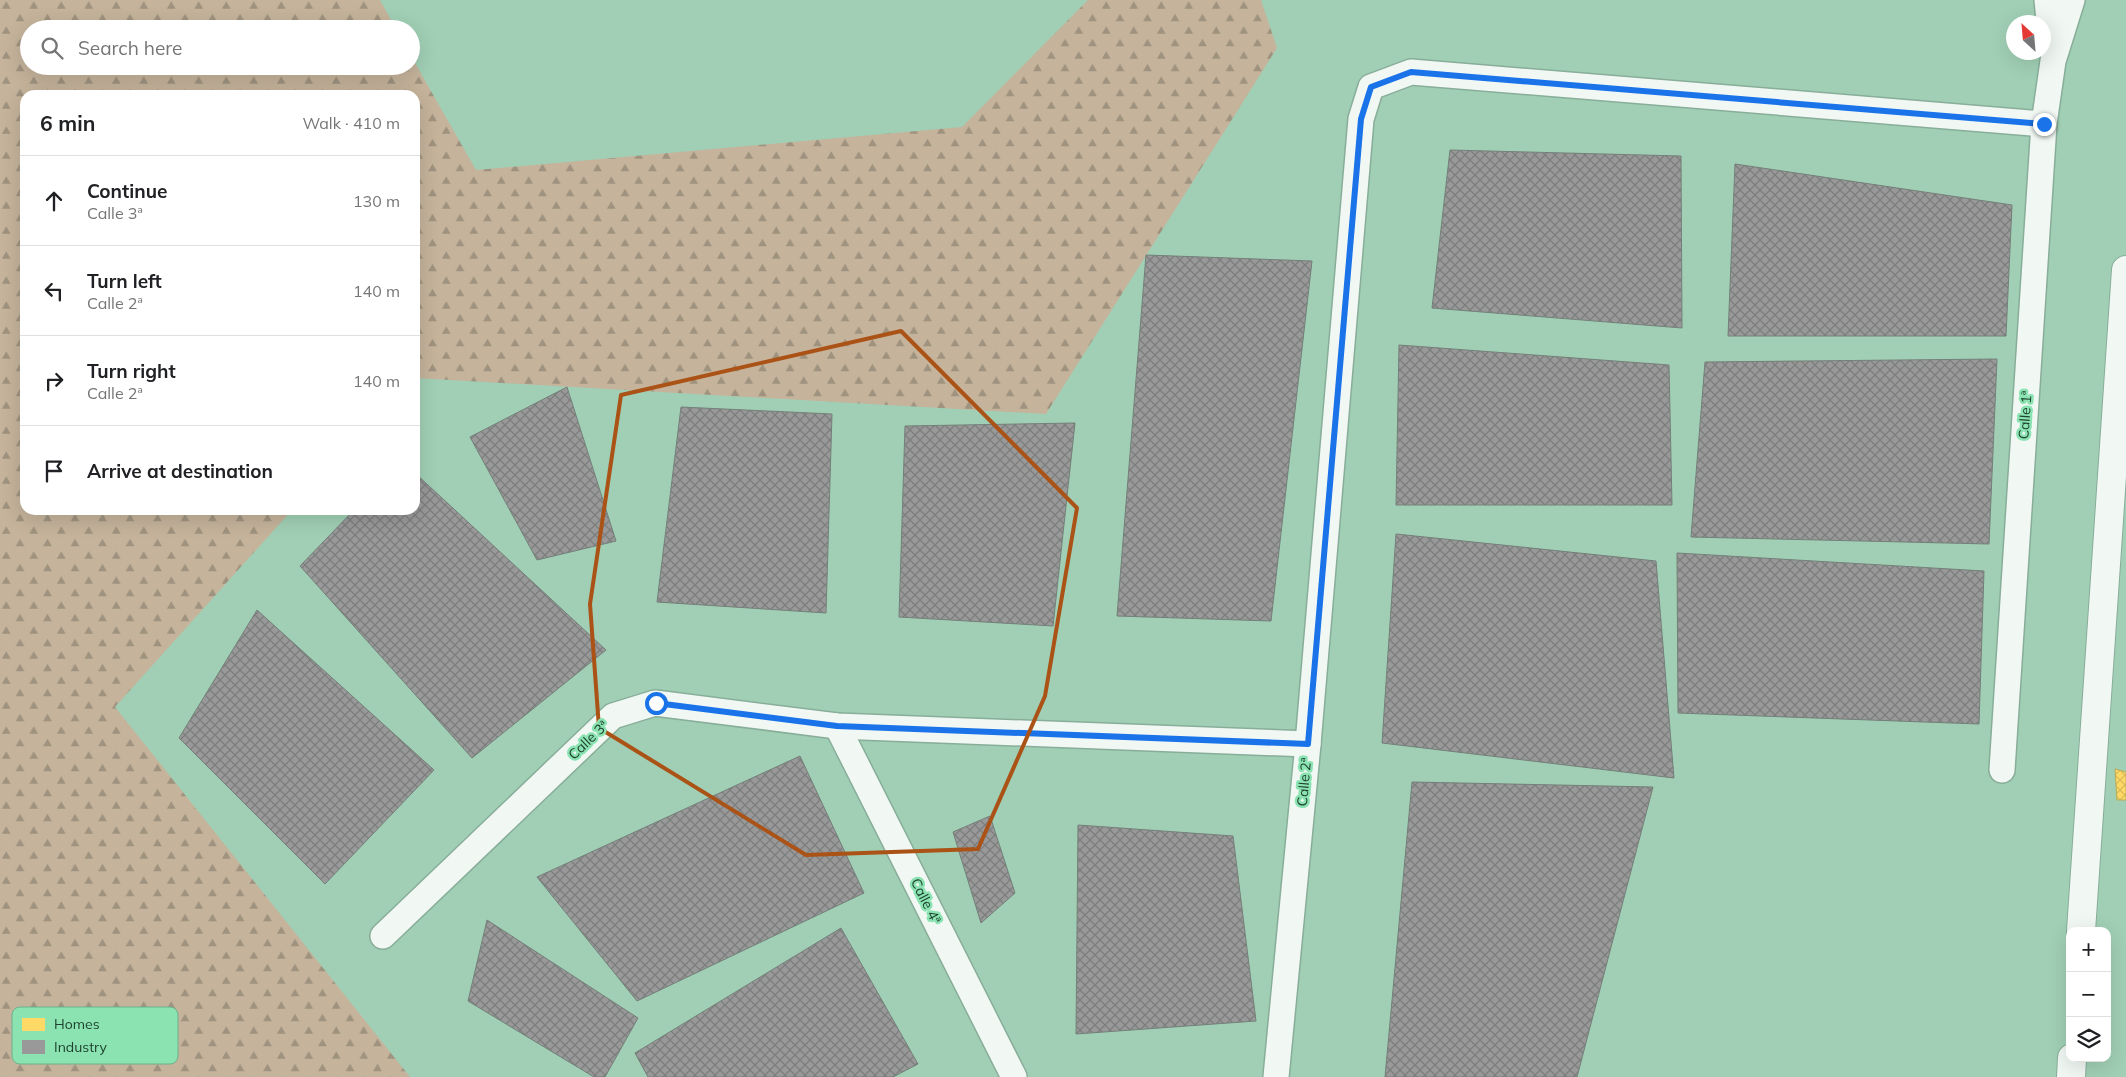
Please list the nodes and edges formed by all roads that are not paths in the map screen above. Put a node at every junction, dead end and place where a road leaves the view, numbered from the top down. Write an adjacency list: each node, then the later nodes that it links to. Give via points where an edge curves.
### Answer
1 (2047, 0): 3 (street, Calle 1ª)
2 (2072, 0): 3 (street, Calle 1ª)
3 (2053, 61): 4 (street, Calle 1ª)
4 (2044, 124): 7 (street, Calle 2ª, via 1411,72 1371,87 1361,119); 8 (street, Calle 1ª)
5 (2126, 270): 9 (street)
6 (837, 726): 7 (street, Calle 3ª); 10 (street, Calle 3ª, via 656,703 613,716); 12 (street, Calle 4ª)
7 (1308, 744): 13 (street, Calle 2ª)
8 (2002, 770)
9 (2081, 927)
10 (383, 936)
11 (2072, 1062): 14 (street)
12 (1014, 1077)
13 (1276, 1077)
14 (2071, 1077)

